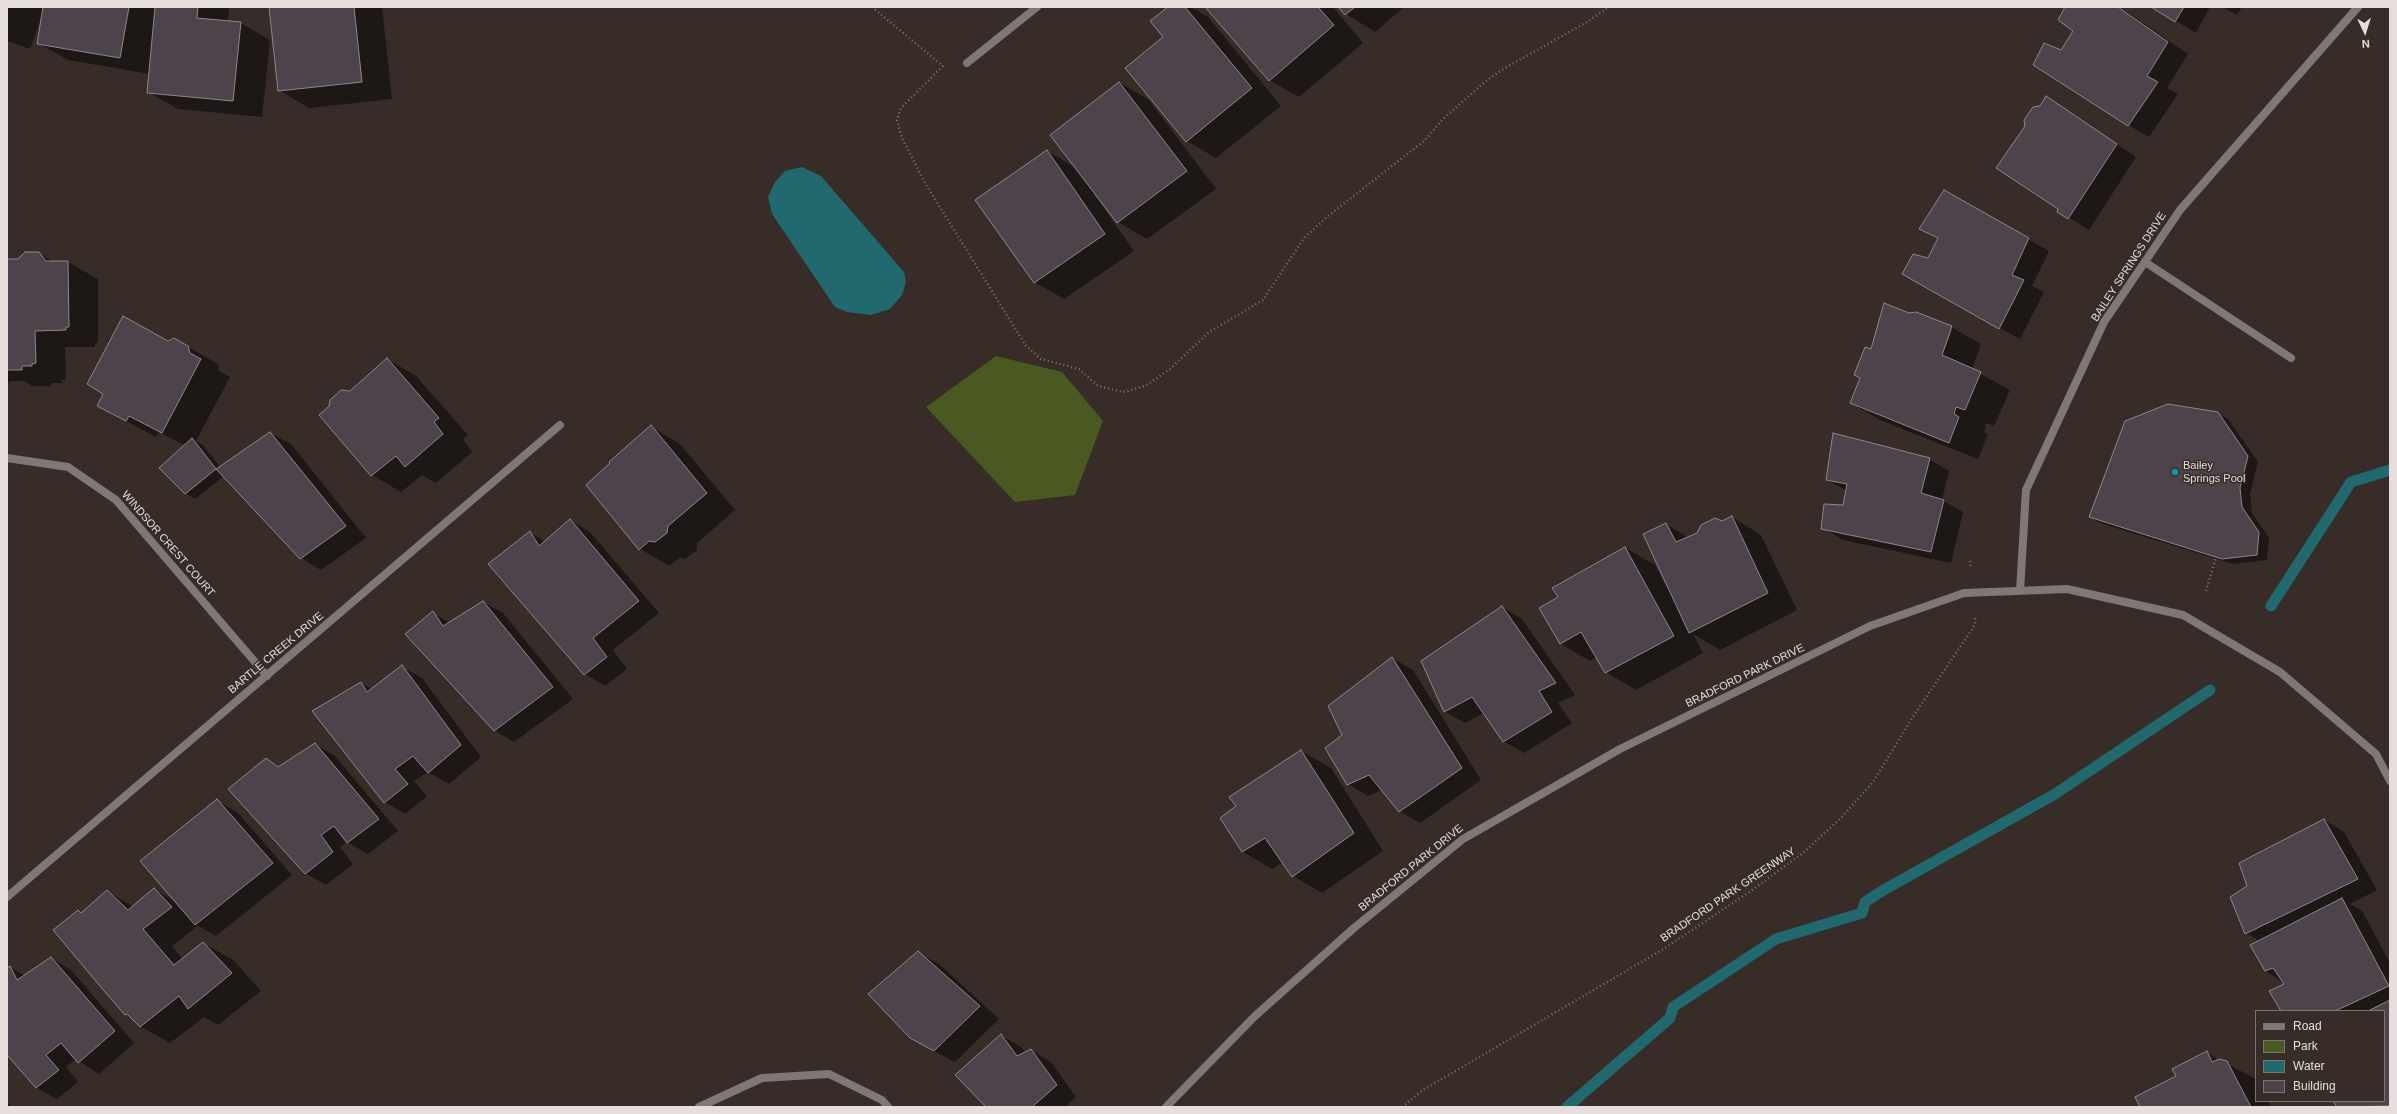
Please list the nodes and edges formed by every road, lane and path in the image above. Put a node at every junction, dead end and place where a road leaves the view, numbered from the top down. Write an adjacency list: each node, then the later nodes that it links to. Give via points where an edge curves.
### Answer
1 (872, 7): 6 (path)
2 (1037, 7): 5 (street)
3 (1609, 7): 6 (path, via 1487,80 1444,118 1424,141 1328,216 1304,238 1263,300 1209,332 1170,369 1145,386 1123,392 1098,386 1079,370 1041,359 1026,346 925,183 902,138 897,120 901,108)
4 (2358, 7): 7 (street, BAILEY SPRINGS DRIVE, via 2180,210)
5 (967, 63): 6 (path)
6 (943, 66)
7 (2144, 262): 8 (street); 13 (street, BAILEY SPRINGS DRIVE, via 2104,322 2026,490)
8 (2291, 358)
9 (560, 426): 16 (street, BARTLE CREEK DRIVE)
10 (7, 458): 16 (street, WINDSOR CREST COURT, via 68,467 116,500)
11 (2216, 557): 14 (path)
12 (1970, 561): 15 (path, BRADFORD PARK GREENWAY)
13 (2020, 591): 15 (street, BRADFORD PARK DRIVE); 17 (street, BRADFORD PARK DRIVE, via 2067,589 2183,615 2280,672 2376,754)
14 (2206, 591)
15 (1973, 592): 21 (street, BRADFORD PARK DRIVE, via 1870,626 1597,760 1463,839 1354,928 1255,1016); 22 (path, BRADFORD PARK GREENWAY, via 1975,625 1954,652 1873,782 1842,817 1803,853 1662,950 1423,1090)
16 (266, 676): 18 (street, BARTLE CREEK DRIVE)
17 (2390, 782)
18 (7, 897)
19 (698, 1107): 20 (street, via 762,1078 829,1074 882,1100)
20 (888, 1107)
21 (1166, 1107)
22 (1402, 1107)

